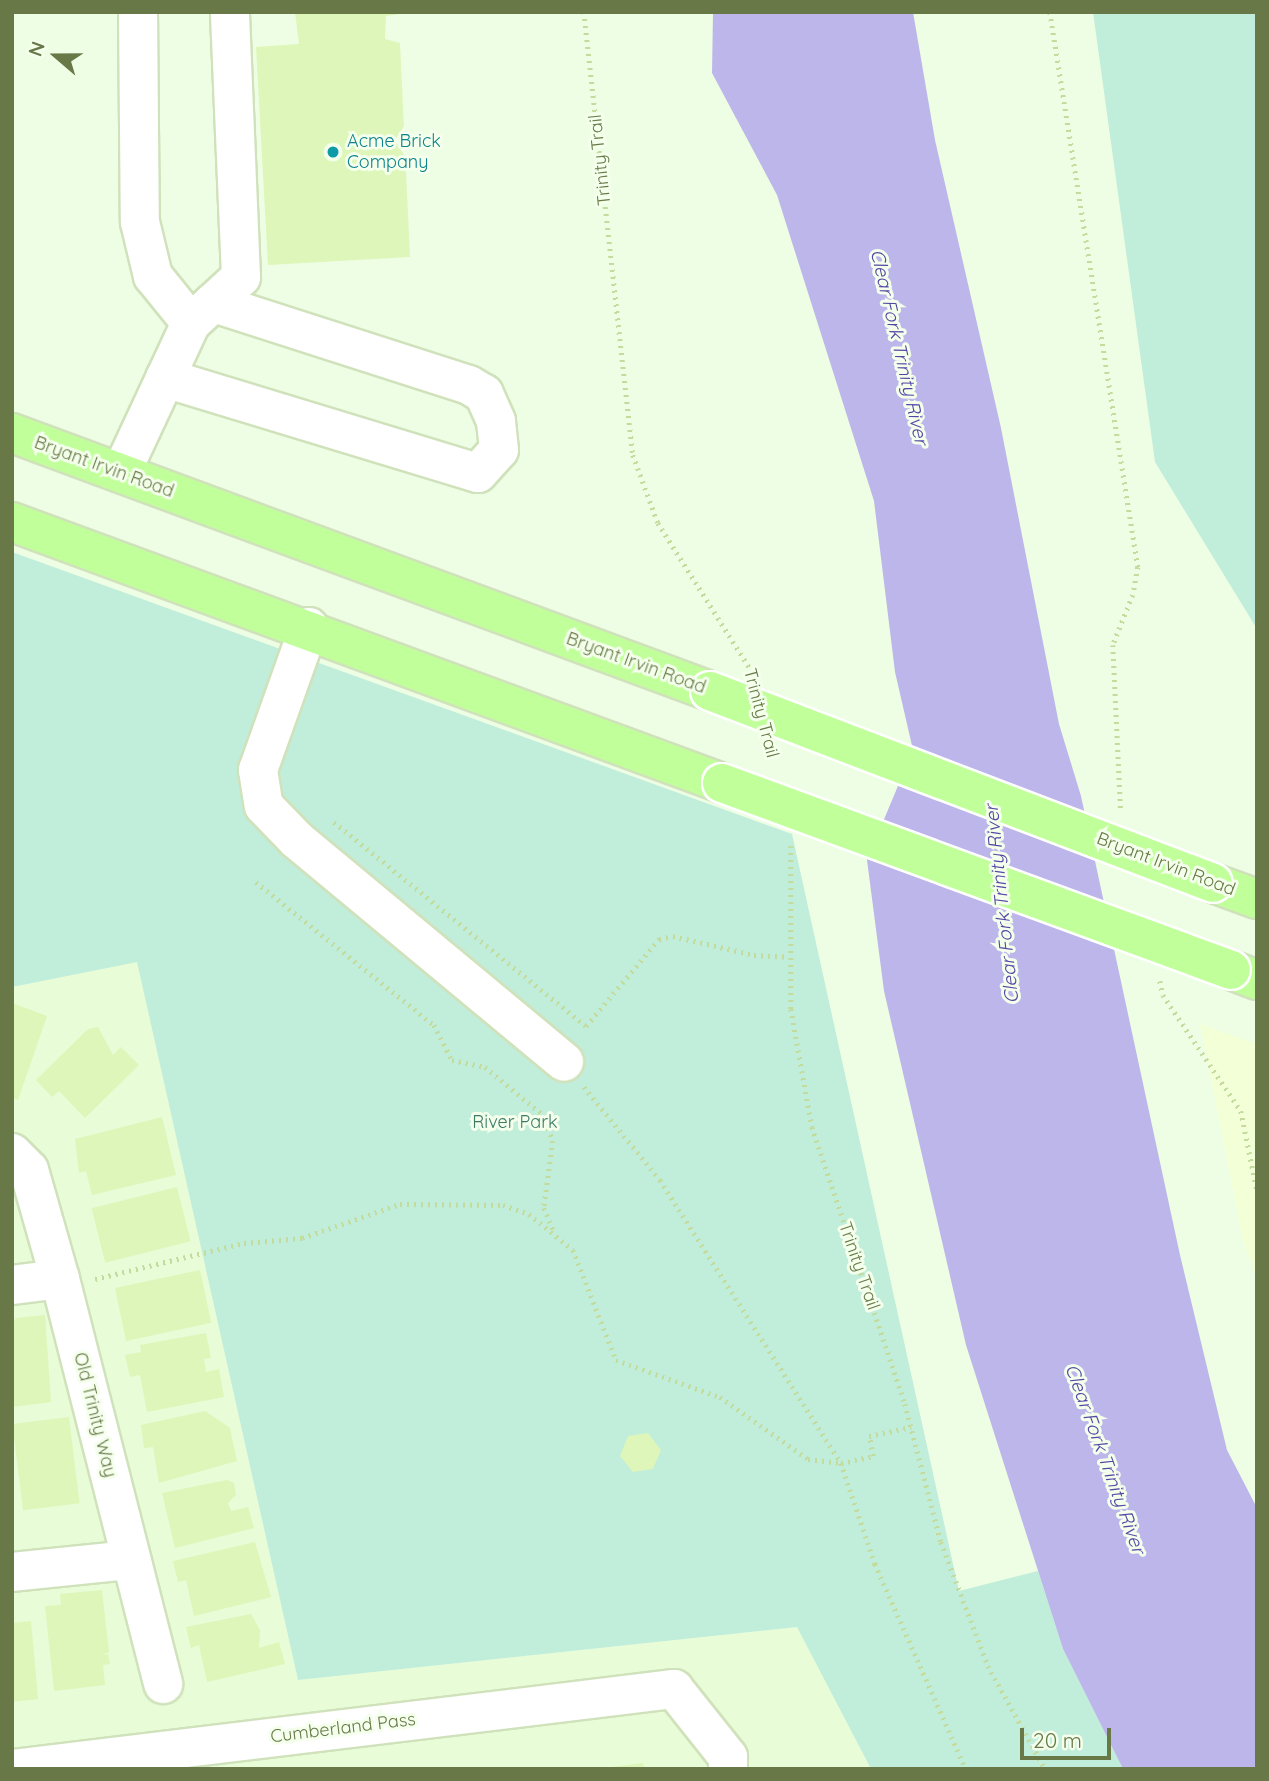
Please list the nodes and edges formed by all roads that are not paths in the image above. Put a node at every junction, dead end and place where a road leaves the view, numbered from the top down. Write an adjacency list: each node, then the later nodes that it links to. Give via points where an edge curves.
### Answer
1 (138, 12): 3 (street, via 140,222 153,276)
2 (230, 12): 3 (street, via 241,277)
3 (202, 313): 4 (street); 4 (street, via 469,384 484,394 496,421 499,450 478,473)
4 (166, 378): 6 (street)
5 (12, 433): 6 (main road, Bryant Irvin Road)
6 (121, 473): 9 (main road, Bryant Irvin Road, bridge)
7 (12, 522): 8 (main road)
8 (309, 627): 10 (main road, bridge); 11 (street, via 258,770 264,806 297,841)
9 (1257, 899)
10 (1244, 975)
11 (565, 1062)
12 (12, 1153): 13 (street, Old Trinity Way, via 29,1170)
13 (61, 1283): 14 (street); 15 (street, Old Trinity Way)
14 (12, 1284)
15 (131, 1560): 16 (street); 17 (street, Old Trinity Way)
16 (12, 1572)
17 (163, 1684)
18 (12, 1769): 19 (street, Cumberland Pass, via 674,1689 727,1757)
19 (728, 1769)

